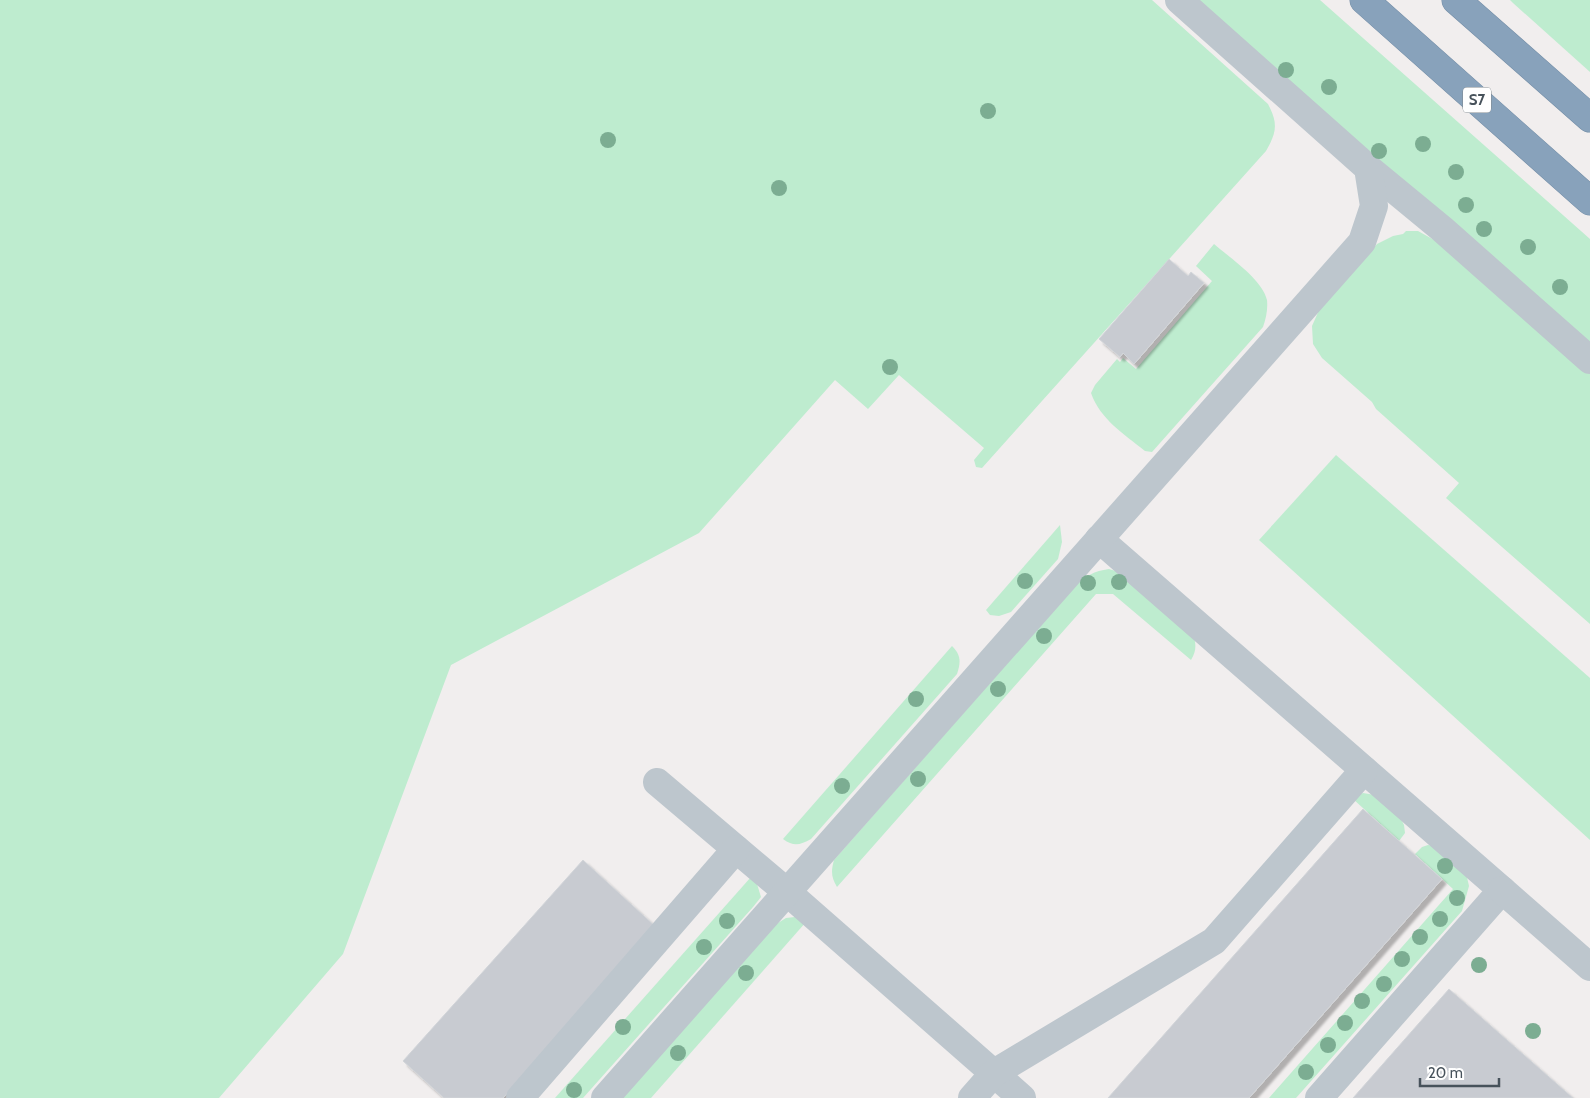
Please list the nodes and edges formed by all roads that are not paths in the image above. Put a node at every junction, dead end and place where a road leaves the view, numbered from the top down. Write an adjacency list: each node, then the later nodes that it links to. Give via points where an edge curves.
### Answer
1 (1179, 0): 5 (lane)
2 (1364, 0): 6 (highway, S7)
3 (1456, 0): 4 (highway)
4 (1590, 118)
5 (1368, 168): 7 (lane); 8 (lane, via 1374,206 1362,242)
6 (1590, 201)
7 (1590, 360)
8 (1099, 539): 9 (lane); 13 (lane)
9 (1364, 770): 12 (lane); 15 (lane, via 1214,941)
10 (657, 782): 11 (lane)
11 (736, 849): 13 (lane); 16 (lane)
12 (1502, 890): 14 (lane); 20 (lane)
13 (787, 892): 15 (lane); 17 (lane)
14 (1590, 967)
15 (994, 1073): 18 (lane); 19 (lane)
16 (520, 1098)
17 (605, 1098)
18 (972, 1098)
19 (1022, 1098)
20 (1319, 1098)

